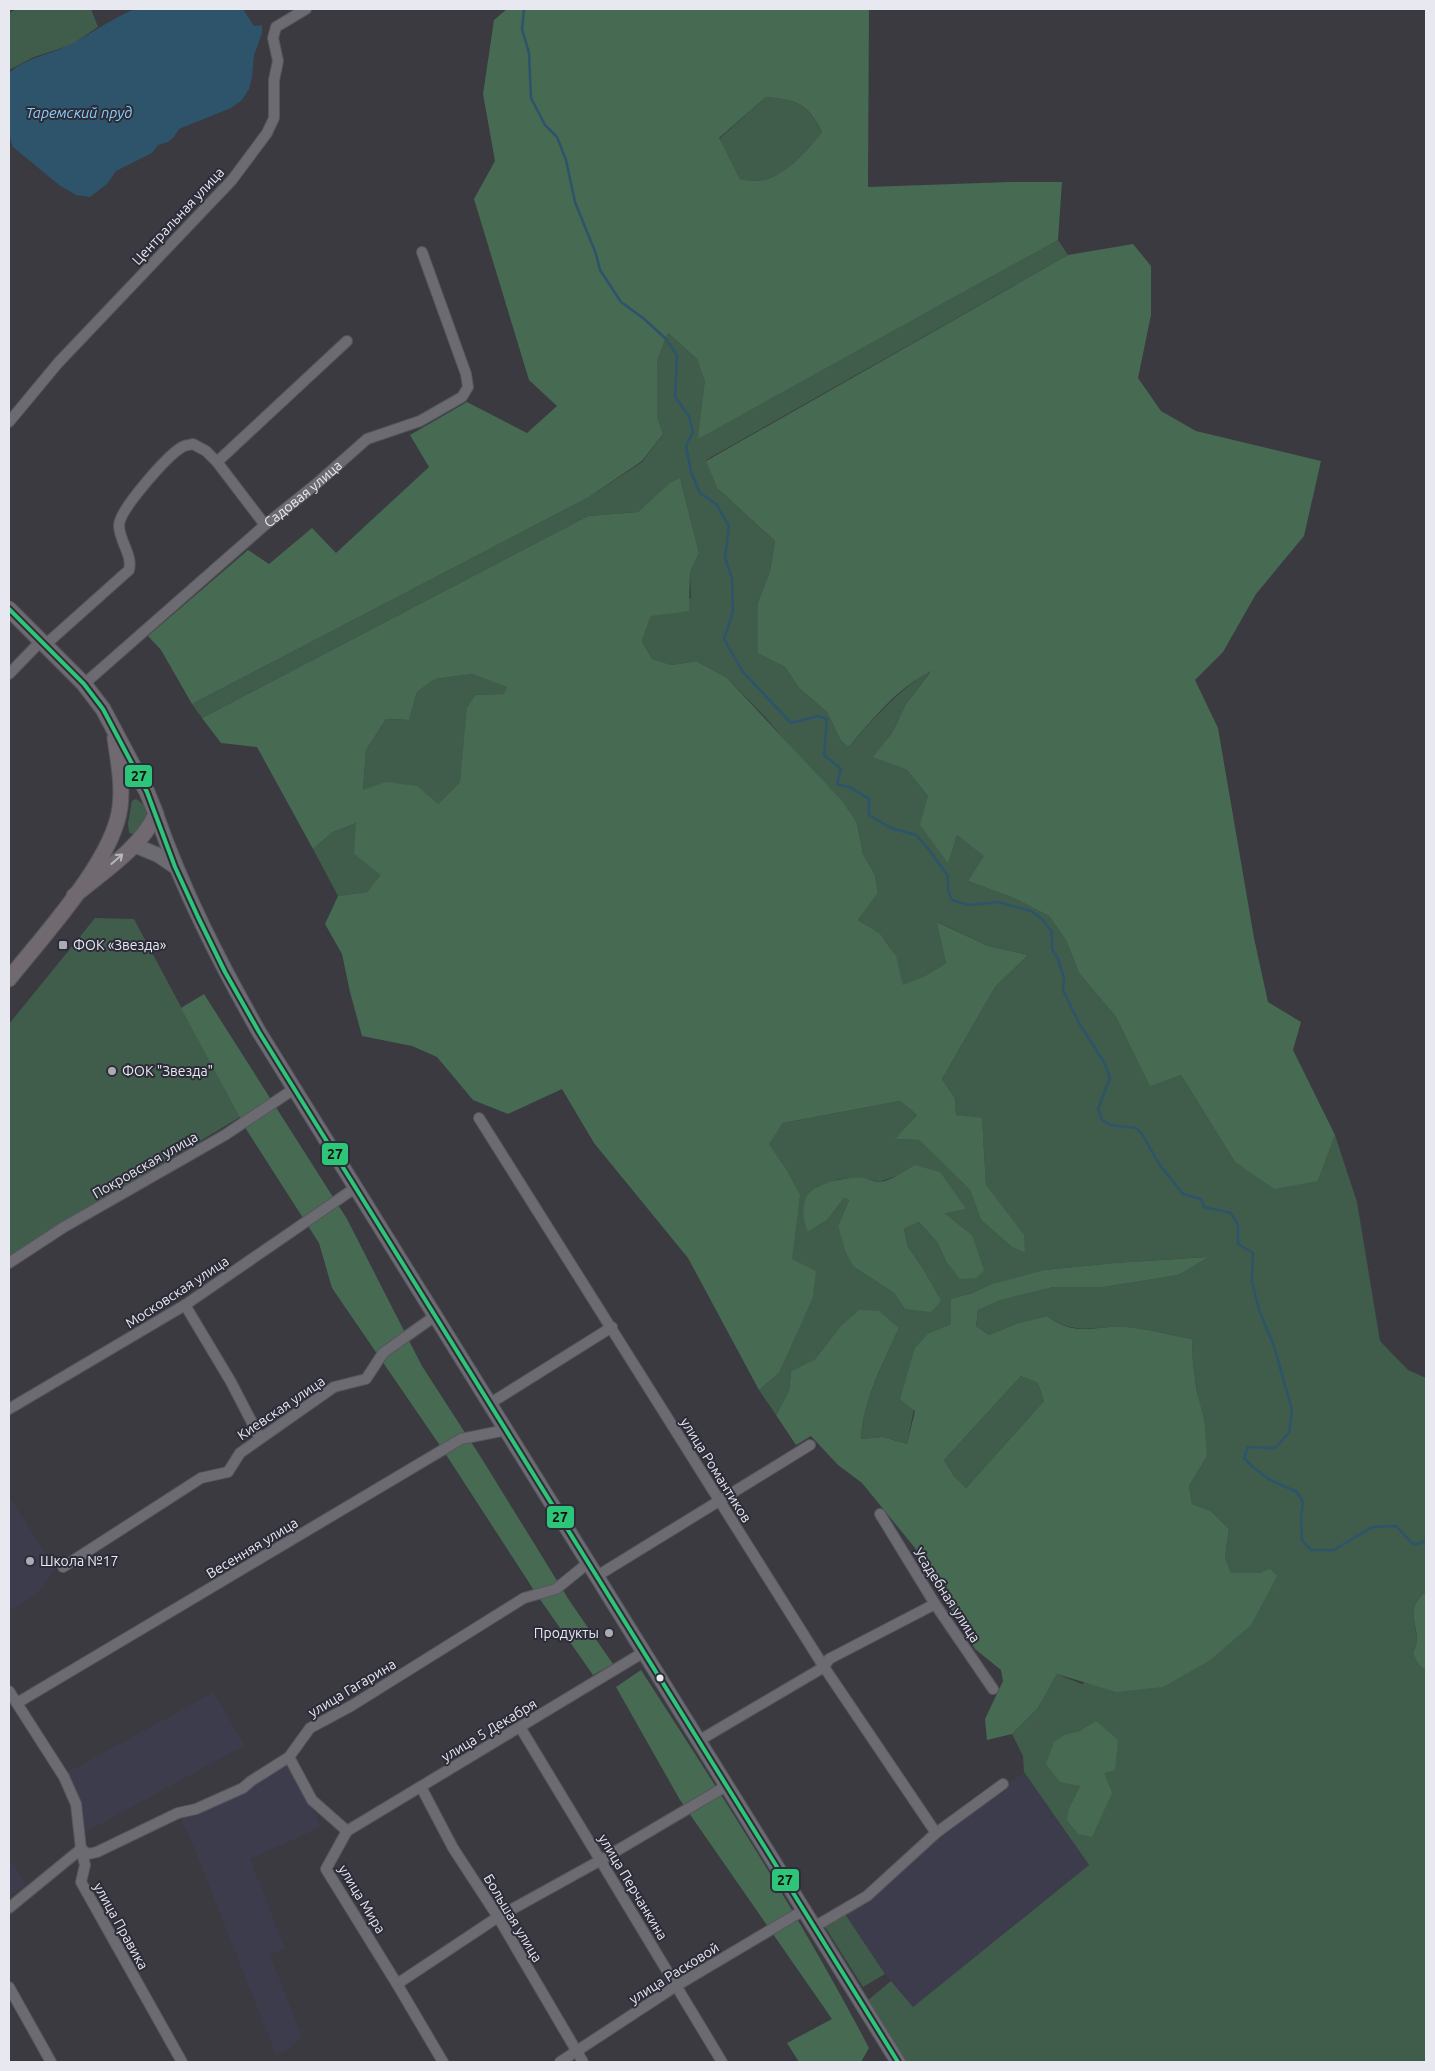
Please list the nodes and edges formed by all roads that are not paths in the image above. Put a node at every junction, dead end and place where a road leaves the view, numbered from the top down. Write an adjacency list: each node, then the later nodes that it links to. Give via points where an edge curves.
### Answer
1 (306, 9): 4 (street, Центральная улица, via 276,27 273,38 278,62 274,80 274,118 267,133 232,180 58,363)
2 (422, 252): 6 (street, Садовая улица, via 468,387 462,397 420,421 367,438)
3 (346, 341): 5 (street)
4 (9, 422)
5 (217, 462): 6 (street); 8 (street, via 193,444 182,446 150,478 120,519 120,535 131,563 129,570)
6 (265, 525): 10 (street, Садовая улица)
7 (9, 609): 8 (main road)
8 (43, 643): 9 (street); 10 (main road)
9 (9, 674)
10 (84, 684): 11 (main road)
11 (114, 729): 12 (main road); 13 (main road, via 121,785)
12 (149, 798): 13 (main road, via 140,793 131,795); 14 (main road)
13 (119, 814): 15 (main road, via 127,839); 17 (main road, via 108,844)
14 (156, 814): 15 (main road, via 150,828); 16 (main road)
15 (134, 845): 16 (main road, via 158,855); 17 (main road, one-way to 15)
16 (175, 867): 19 (main road, via 225,972)
17 (74, 896): 18 (main road)
18 (9, 979)
19 (294, 1089): 21 (main road); 22 (street, Покровская улица, via 218,1139 64,1227)
20 (479, 1118): 25 (street, улица Романтиков)
21 (355, 1188): 23 (street, Московская улица); 24 (main road)
22 (9, 1263)
23 (185, 1305): 27 (street, Московская улица); 29 (street)
24 (435, 1316): 26 (main road); 29 (street, Киевская улица, via 383,1353 366,1379 334,1387)
25 (612, 1327): 26 (street); 31 (street, улица Романтиков)
26 (489, 1404): 28 (main road)
27 (9, 1410)
28 (506, 1430): 33 (main road); 41 (street, Весенняя улица, via 461,1439)
29 (260, 1438): 34 (street, Киевская улица, via 240,1453 228,1472 201,1478)
30 (810, 1445): 31 (street)
31 (719, 1502): 35 (street); 38 (street, улица Романтиков)
32 (880, 1514): 36 (street, Усадебная улица)
33 (588, 1563): 35 (main road); 44 (street, улица Гагарина, via 556,1588 524,1598 310,1728)
34 (63, 1567)
35 (597, 1576): 37 (main road)
36 (934, 1604): 38 (street, via 829,1659); 39 (street, Усадебная улица)
37 (644, 1652): 42 (street, улица 5 Декабря); 43 (main road)
38 (824, 1667): 43 (street); 49 (street, улица Романтиков)
39 (993, 1689)
40 (9, 1690): 41 (street, улица Правика)
41 (17, 1703): 50 (street, улица Правика, via 64,1776 76,1804)
42 (520, 1726): 47 (street, улица 5 Декабря); 51 (street, улица Перчанкина)
43 (700, 1740): 46 (main road)
44 (289, 1757): 48 (street, via 312,1800); 50 (street, улица Гагарина, via 243,1788 196,1809 178,1813 97,1852 88,1854)
45 (1003, 1784): 49 (street)
46 (728, 1785): 51 (street); 53 (main road)
47 (421, 1787): 48 (street, улица 5 Декабря); 54 (street, Большая улица, via 454,1848)
48 (347, 1831): 56 (street, улица Мира, via 326,1869)
49 (936, 1833): 55 (street, via 867,1896)
50 (81, 1849): 52 (street); 61 (street, улица Правика, via 85,1865 81,1882)
51 (601, 1860): 54 (street); 57 (street, улица Перчанкина)
52 (9, 1908)
53 (804, 1910): 55 (main road); 57 (street, улица Расковой)
54 (498, 1916): 56 (street); 59 (street, Большая улица)
55 (814, 1927): 66 (main road)
56 (397, 1984): 62 (street, улица Мира)
57 (676, 1986): 59 (street, улица Расковой); 65 (street, улица Перчанкина)
58 (9, 1987): 60 (street)
59 (577, 2052): 63 (street, улица Расковой); 64 (street, Большая улица)
60 (51, 2062)
61 (182, 2062)
62 (443, 2062)
63 (560, 2062)
64 (583, 2062)
65 (722, 2062)
66 (898, 2062)

